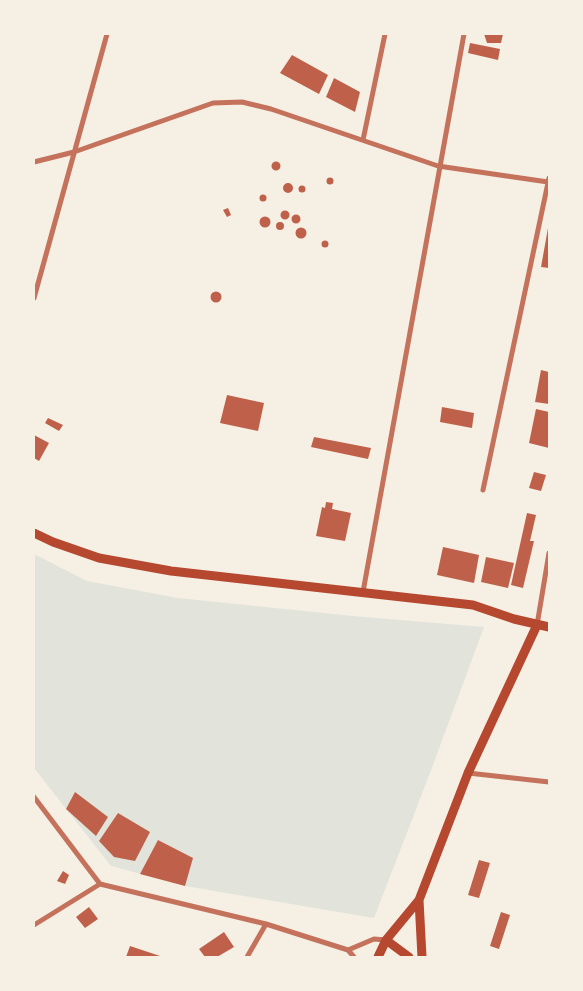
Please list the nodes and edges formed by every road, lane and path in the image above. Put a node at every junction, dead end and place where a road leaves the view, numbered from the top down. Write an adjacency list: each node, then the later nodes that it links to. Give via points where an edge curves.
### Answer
1 (107, 34): 5 (street)
2 (385, 34): 4 (street)
3 (464, 34): 7 (street)
4 (363, 140): 5 (street, via 271,109 242,102 214,103); 7 (street)
5 (74, 152): 6 (street); 9 (street)
6 (34, 162)
7 (438, 166): 8 (street); 13 (street)
8 (549, 180): 10 (street)
9 (34, 298)
10 (483, 490)
11 (34, 533): 13 (main road, via 99,558 171,571)
12 (549, 553): 14 (street)
13 (363, 592): 14 (main road, via 473,605)
14 (537, 625): 15 (main road); 16 (main road)
15 (549, 627)
16 (468, 773): 17 (street); 20 (main road)
17 (549, 782)
18 (34, 797): 19 (street)
19 (100, 884): 21 (street); 22 (street)
20 (419, 900): 23 (main road); 29 (main road)
21 (266, 924): 24 (street); 25 (street)
22 (34, 925)
23 (386, 940): 24 (street, via 374,938); 27 (main road); 28 (main road)
24 (348, 950): 26 (street)
25 (247, 957)
26 (354, 957)
27 (378, 957)
28 (409, 957)
29 (422, 957)

